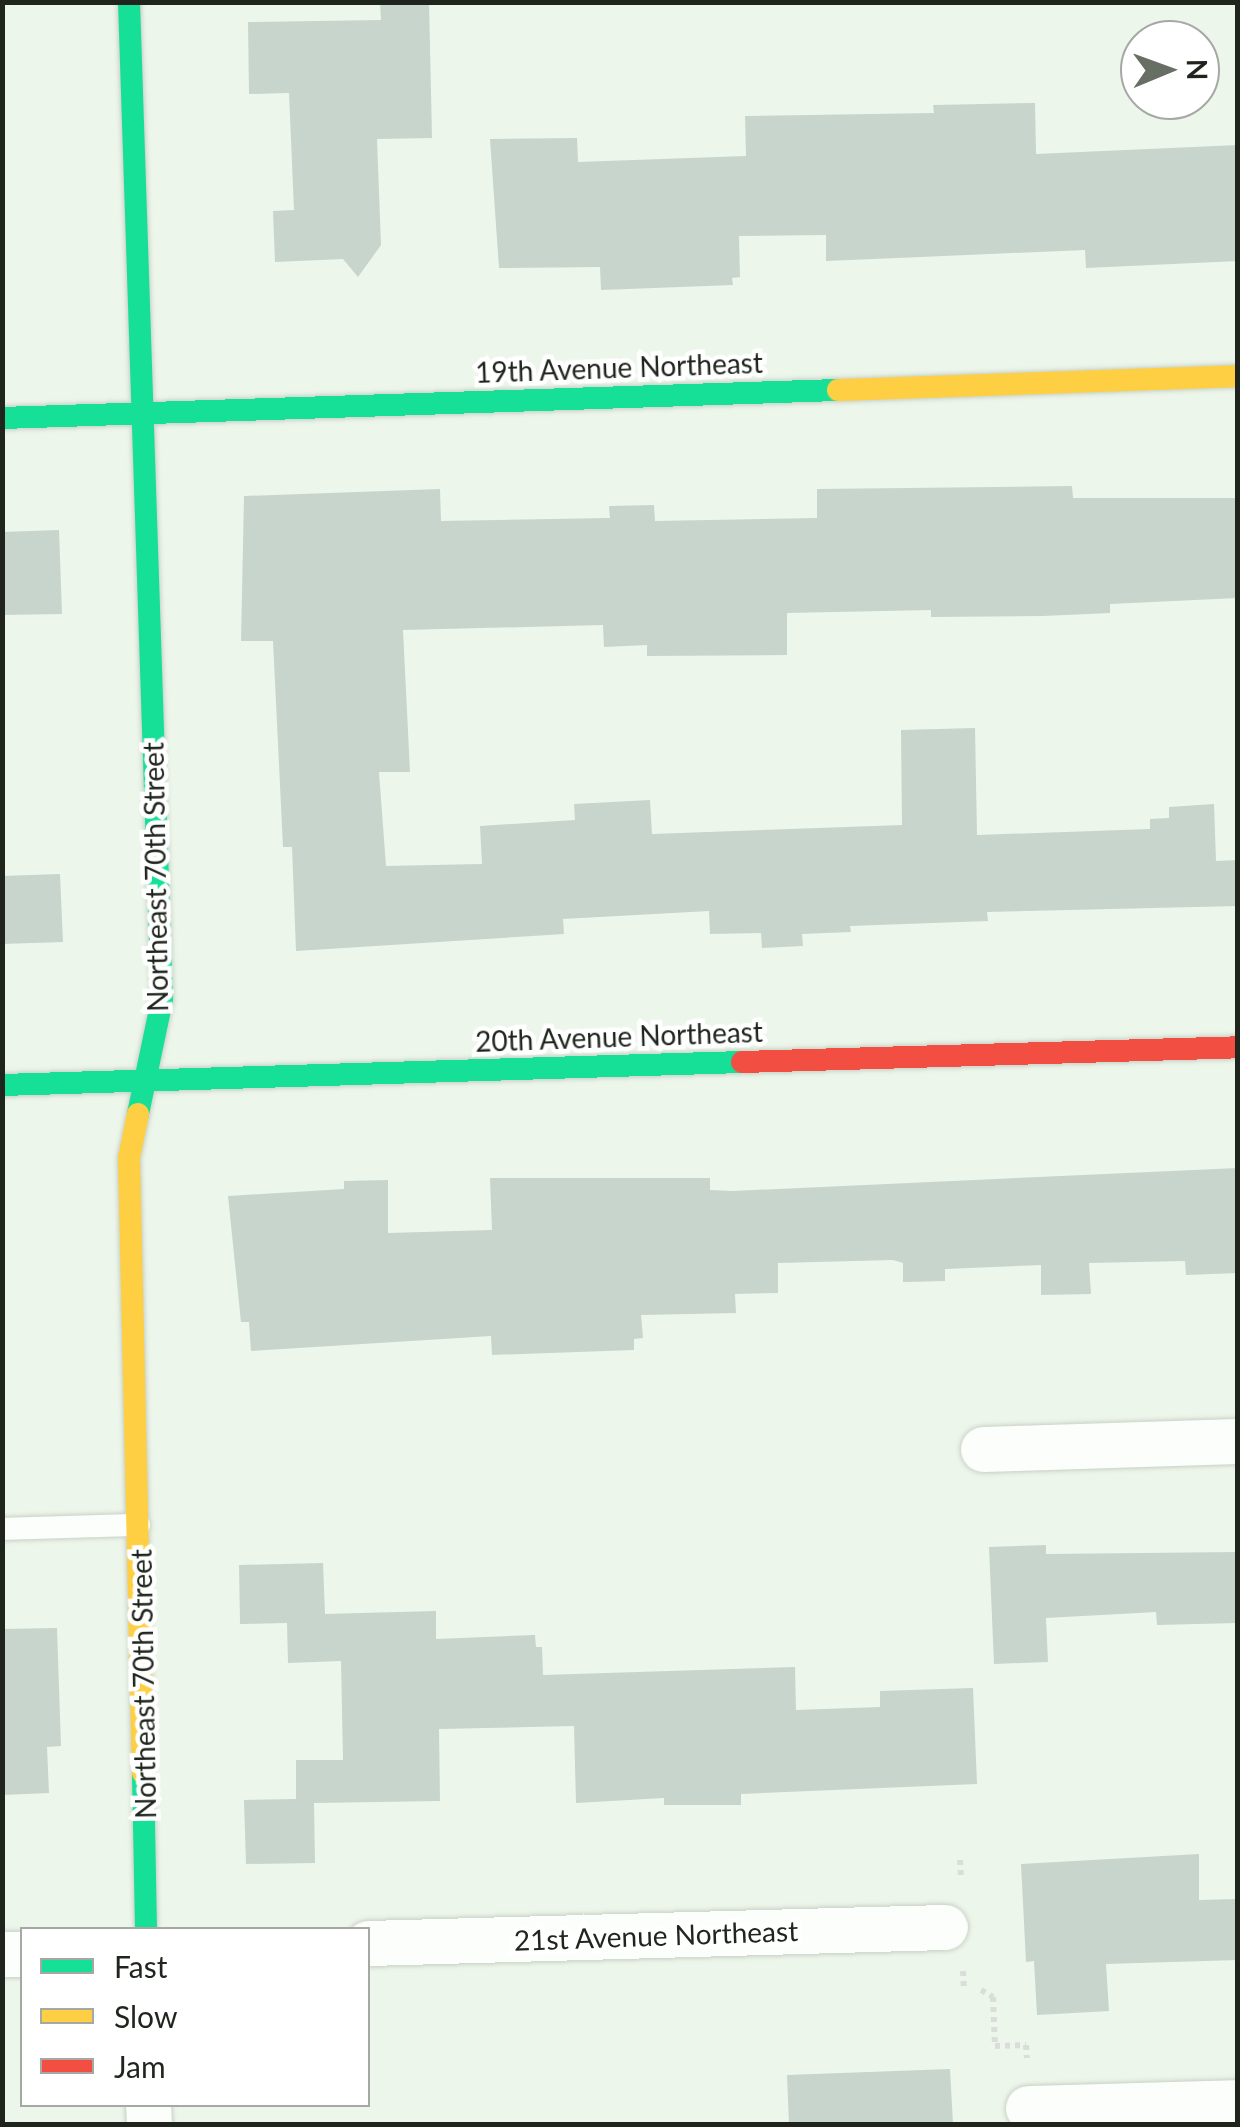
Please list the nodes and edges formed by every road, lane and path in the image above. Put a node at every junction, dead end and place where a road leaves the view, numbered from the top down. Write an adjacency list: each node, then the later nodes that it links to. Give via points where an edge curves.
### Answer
1 (129, 2): 3 (street, Northeast 70th Street)
2 (1238, 376): 3 (street, 19th Avenue Northeast)
3 (142, 413): 4 (street, 19th Avenue Northeast); 6 (street, Northeast 70th Street, via 162,1000)
4 (2, 418)
5 (1238, 1047): 6 (street, 20th Avenue Northeast)
6 (146, 1080): 7 (street, 20th Avenue Northeast); 10 (street, Northeast 70th Street, via 130,1158)
7 (2, 1084)
8 (1238, 1441): 9 (street)
9 (983, 1449)
10 (142, 1525): 11 (lane); 12 (street, Northeast 70th Street)
11 (2, 1530)
12 (146, 1927)
13 (945, 1927): 14 (street, 21st Avenue Northeast)
14 (370, 1943)
15 (981, 1990): 16 (path, via 994,1997 995,2046 1026,2045)
16 (1027, 2060)
17 (1238, 2102): 18 (street)
18 (1028, 2108)

